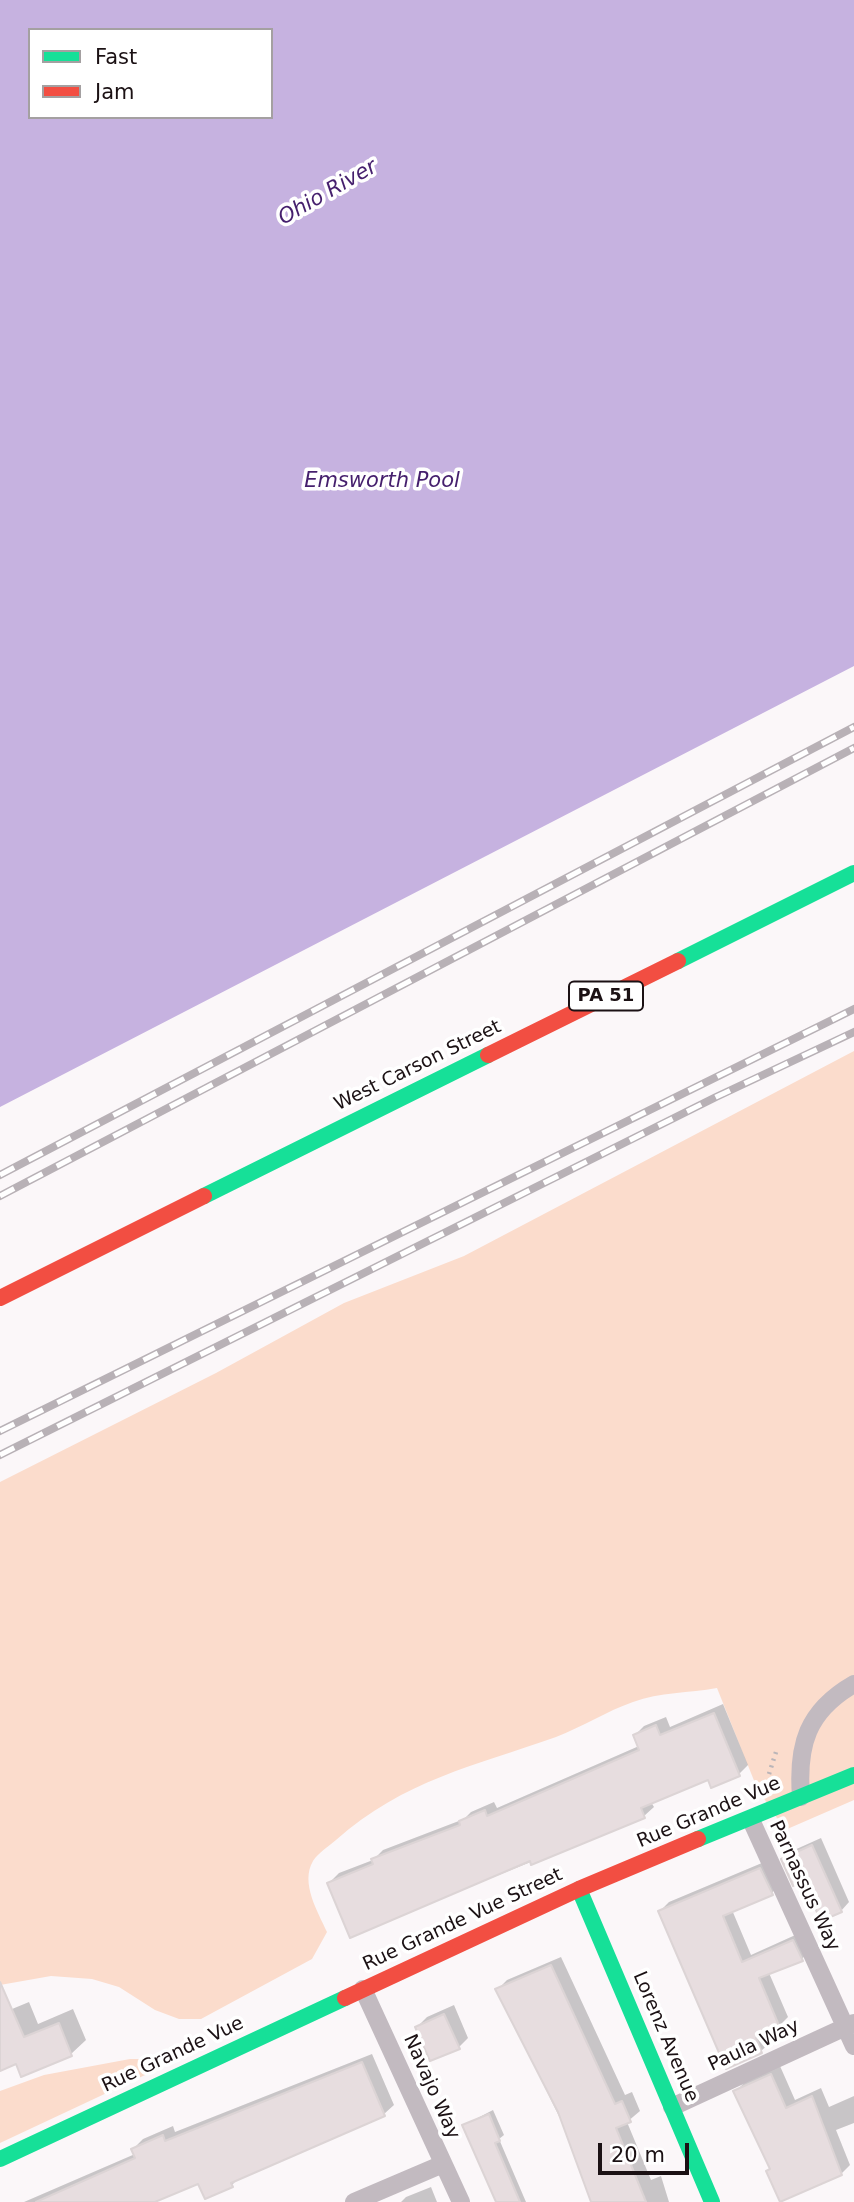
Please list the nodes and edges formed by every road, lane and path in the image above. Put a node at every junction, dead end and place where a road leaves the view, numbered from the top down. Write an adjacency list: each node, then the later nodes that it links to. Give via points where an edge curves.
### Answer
1 (854, 873): 2 (street, West Carson Street / PA 51)
2 (0, 1298)
3 (854, 1684): 5 (lane, via 836,1695 807,1732 799,1772)
4 (854, 1775): 5 (street, Rue Grande Vue)
5 (801, 1797): 6 (street, Rue Grande Vue)
6 (751, 1821): 7 (street, Rue Grande Vue); 9 (lane, Parnassus Way)
7 (579, 1889): 8 (street, Rue Grande Vue Street); 11 (street, Lorenz Avenue)
8 (363, 1989): 12 (street, Rue Grande Vue); 13 (lane, Navajo Way)
9 (850, 2025): 10 (lane, Parnassus Way); 11 (lane, Paula Way)
10 (854, 2046)
11 (672, 2107): 16 (street, Lorenz Avenue)
12 (0, 2159)
13 (443, 2164): 14 (lane); 15 (lane, Navajo Way)
14 (354, 2202)
15 (461, 2202)
16 (712, 2202)

